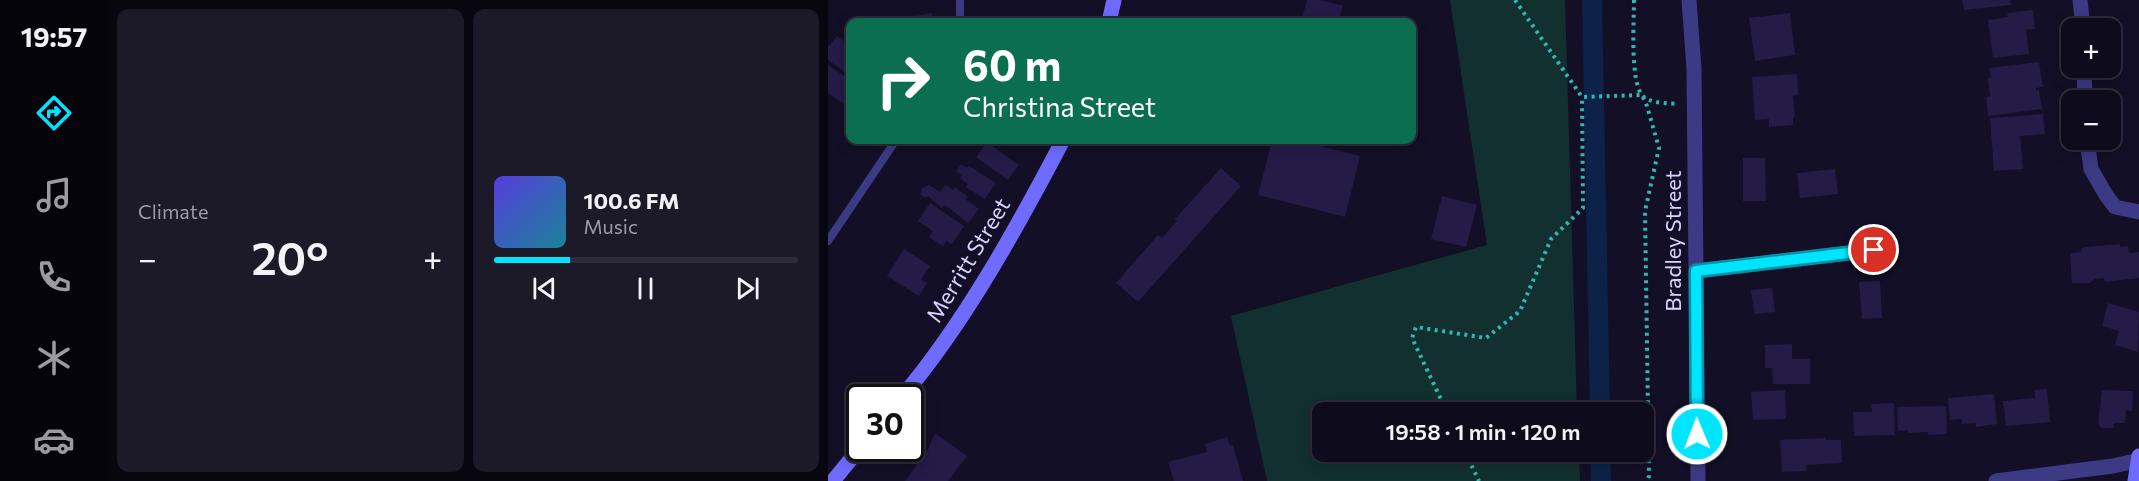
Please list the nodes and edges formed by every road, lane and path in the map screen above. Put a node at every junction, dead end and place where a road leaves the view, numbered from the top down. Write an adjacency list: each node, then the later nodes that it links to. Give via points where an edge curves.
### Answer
1 (960, 0): 7 (lane)
2 (1114, 0): 8 (main road)
3 (1515, 0): 11 (path)
4 (1634, 0): 10 (path, via 1635,78)
5 (1689, 0): 12 (street, Bradley Street)
6 (2080, 0): 9 (street)
7 (960, 18)
8 (1110, 18)
9 (2083, 18)
10 (1642, 95): 11 (path); 12 (path, via 1654,102); 27 (path, via 1659,148 1645,211)
11 (1584, 98): 21 (path, via 1583,208 1551,238 1520,311 1486,338 1416,327 1412,338)
12 (1695, 105): 19 (street, Bradley Street)
13 (893, 144): 17 (lane)
14 (1061, 144): 20 (main road, Merritt Street, via 979,286 937,353)
15 (2088, 150): 16 (street, via 2091,169 2115,207)
16 (2139, 212)
17 (828, 241)
18 (1874, 250): 19 (street)
19 (1696, 271): 28 (street, Bradley Street)
20 (912, 384)
21 (1442, 402)
22 (2138, 459): 29 (street, via 2113,466); 30 (main road)
23 (849, 462): 25 (main road)
24 (1470, 462): 26 (path)
25 (833, 481)
26 (1479, 481)
27 (1647, 481)
28 (1698, 481)
29 (1996, 481)
30 (2135, 481)

